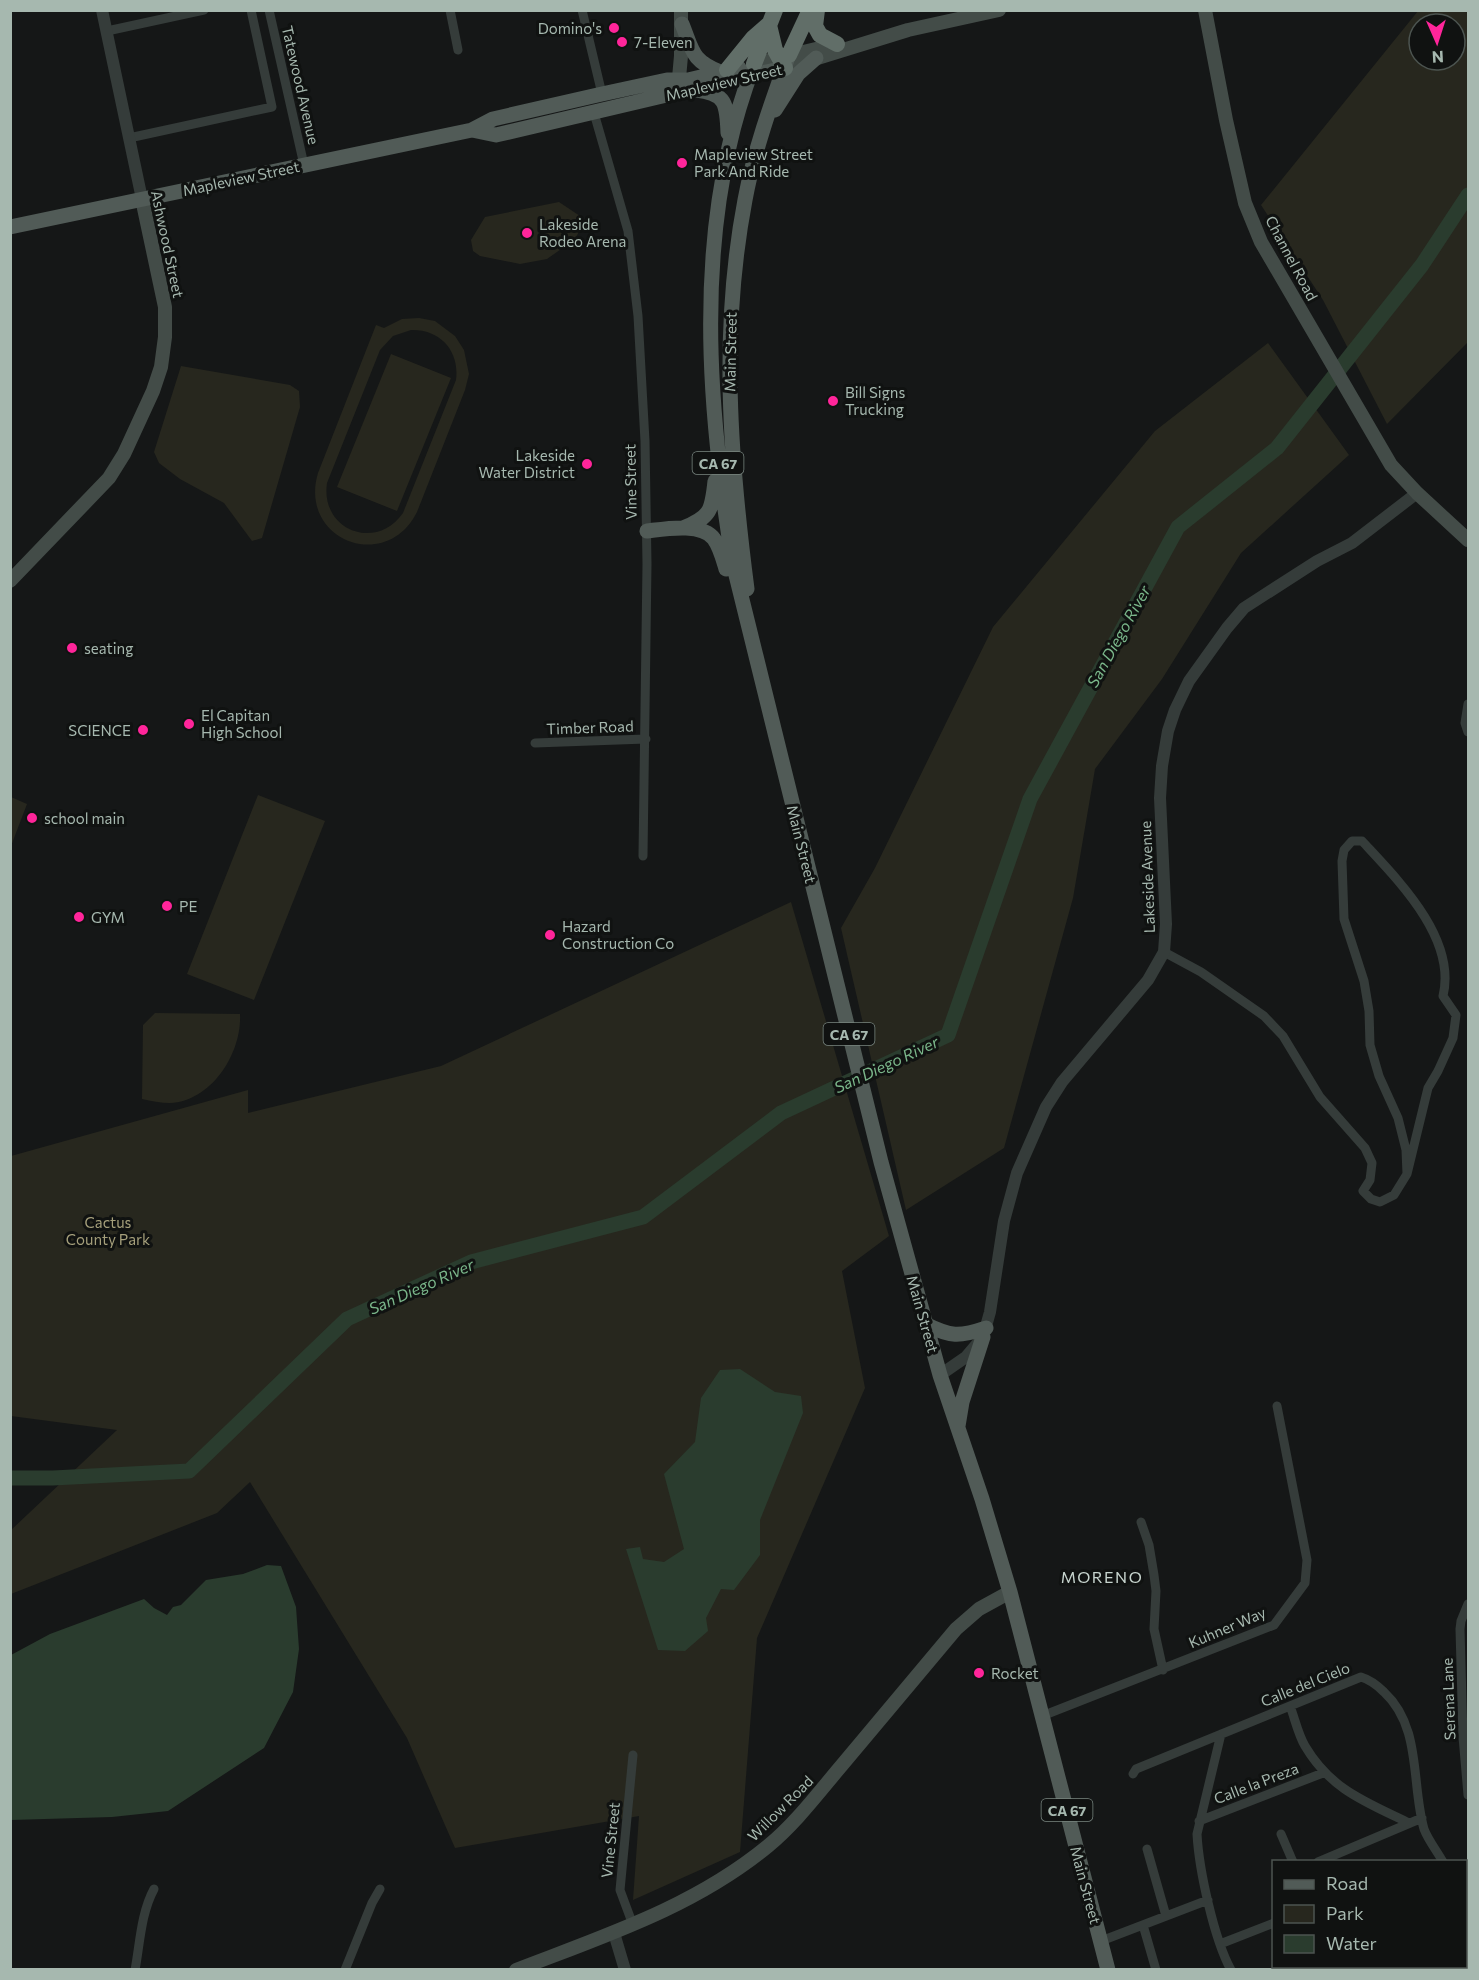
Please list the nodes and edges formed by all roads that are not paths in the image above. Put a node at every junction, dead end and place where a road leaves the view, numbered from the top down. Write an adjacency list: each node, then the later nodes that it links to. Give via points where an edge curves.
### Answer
1 (102, 10): 13 (street, Ashwood Street)
2 (204, 10): 13 (street)
3 (251, 10): 26 (street, via 272,107)
4 (269, 10): 28 (street, Tatewood Avenue)
5 (450, 10): 16 (street)
6 (582, 10): 22 (street)
7 (810, 10): 18 (highway, CA 67)
8 (817, 10): 15 (highway, via 820,35)
9 (999, 10): 14 (main road, Mapleview Street)
10 (1205, 10): 32 (main road, Channel Road, via 1245,203 1262,242 1367,426 1391,465)
11 (682, 17): 19 (main road, via 696,57 702,64); 21 (main road)
12 (772, 17): 18 (highway); 19 (highway); 20 (highway, CA 67)
13 (107, 31): 26 (street, Ashwood Street)
14 (869, 41): 15 (main road, Mapleview Street); 17 (main road, Mapleview Street)
15 (837, 44): 18 (main road, Mapleview Street)
16 (458, 50)
17 (816, 58): 18 (main road, Mapleview Street); 24 (main road, via 798,74 779,106)
18 (784, 61): 20 (main road, Mapleview Street); 24 (main road, Main Street / CA 67)
19 (724, 71): 20 (main road, Mapleview Street); 21 (main road, Mapleview Street)
20 (754, 71): 21 (main road, Mapleview Street); 24 (main road, via 765,83); 27 (main road, Main Street / CA 67)
21 (682, 88): 22 (main road, Mapleview Street, via 668,80); 23 (main road, Mapleview Street); 27 (main road, via 720,96 726,109)
22 (602, 93): 25 (main road, Mapleview Street, via 493,119)
23 (594, 113): 25 (main road, Mapleview Street, via 496,135); 34 (street, Vine Street, via 628,231 638,327)
24 (768, 115): 37 (main road, Main Street / CA 67, via 745,199 738,242 731,303 729,385 735,498)
25 (472, 130): 28 (main road, Mapleview Street)
26 (129, 138): 29 (street, Ashwood Street)
27 (729, 148): 31 (main road, Main Street / CA 67, via 712,268 712,396)
28 (304, 165): 29 (main road, Mapleview Street)
29 (142, 199): 30 (main road, Mapleview Street); 36 (main road, Ashwood Street, via 165,307 165,337 153,391 109,478)
30 (10, 227)
31 (717, 452): 33 (main road, via 711,509); 37 (main road, Main Street / CA 67, via 733,563)
32 (1417, 494): 35 (main road); 43 (street, Lakeside Avenue, via 1352,543 1244,608 1189,681 1175,710 1162,766)
33 (683, 528): 34 (main road); 37 (main road, via 699,529 714,539)
34 (647, 531): 40 (street, Vine Street)
35 (1468, 540)
36 (10, 581)
37 (756, 654): 45 (main road, Main Street / CA 67)
38 (1468, 704): 39 (street)
39 (1468, 732)
40 (646, 740): 41 (street, Timber Road); 42 (street, Vine Street)
41 (535, 743)
42 (643, 856)
43 (1164, 952): 44 (street, via 1201,972 1264,1016 1283,1036 1320,1097 1365,1148 1372,1163 1370,1180 1363,1191 1371,1199 1380,1202 1394,1196); 46 (street, Lakeside Avenue, via 1148,980 1062,1082 1033,1133 1004,1221)
44 (1407, 1174): 44 (street, via 1398,1118 1370,1045 1364,981 1344,919 1342,861 1344,849 1352,841 1362,841 1427,918 1445,970 1443,996 1456,1015 1453,1038 1428,1088)
45 (925, 1324): 46 (main road, via 946,1334); 47 (main road, Main Street / CA 67)
46 (985, 1332): 47 (street, via 966,1357); 49 (main road, via 962,1402)
47 (940, 1375): 49 (main road, Main Street / CA 67)
48 (1277, 1406): 53 (street, Kuhner Way, via 1304,1538 1305,1583 1274,1626)
49 (958, 1428): 51 (main road, Main Street / CA 67)
50 (1141, 1522): 53 (street, via 1156,1591 1154,1629)
51 (1010, 1592): 55 (main road, Main Street / CA 67); 73 (main road, Willow Road, via 979,1609 956,1629 770,1845 682,1903)
52 (1468, 1604): 60 (street, Serena Lane, via 1460,1629)
53 (1162, 1670): 55 (street, Kuhner Way)
54 (1290, 1706): 56 (street, Calle del Cielo); 58 (street, via 1304,1744); 61 (street, Calle del Cielo, via 1361,1677 1371,1680 1401,1712 1410,1736)
55 (1042, 1716): 77 (main road, Main Street / CA 67)
56 (1221, 1734): 59 (street, Calle del Cielo, via 1136,1769); 62 (street)
57 (633, 1755): 73 (street, Vine Street, via 620,1890)
58 (1323, 1773): 62 (street, Calle la Preza); 63 (street, via 1348,1792)
59 (1134, 1774)
60 (1468, 1795)
61 (1422, 1818): 63 (street); 68 (street, Calle del Cielo)
62 (1199, 1821): 71 (street, via 1198,1850)
63 (1409, 1823): 66 (street)
64 (1281, 1834): 67 (street)
65 (1148, 1849): 72 (street)
66 (1339, 1858)
67 (1292, 1860)
68 (1442, 1860)
69 (154, 1889): 79 (street, via 148,1900)
70 (380, 1889): 80 (street)
71 (1208, 1900): 72 (street); 78 (street)
72 (1166, 1916): 75 (street)
73 (633, 1924): 76 (main road, Willow Road)
74 (1272, 1924): 78 (street)
75 (1143, 1925): 77 (street); 84 (street)
76 (614, 1933): 81 (main road, Willow Road); 82 (street)
77 (1101, 1941): 83 (main road, Main Street / CA 67)
78 (1220, 1944): 85 (street)
79 (135, 1970)
80 (345, 1970)
81 (516, 1970)
82 (626, 1970)
83 (1108, 1970)
84 (1156, 1970)
85 (1231, 1970)

